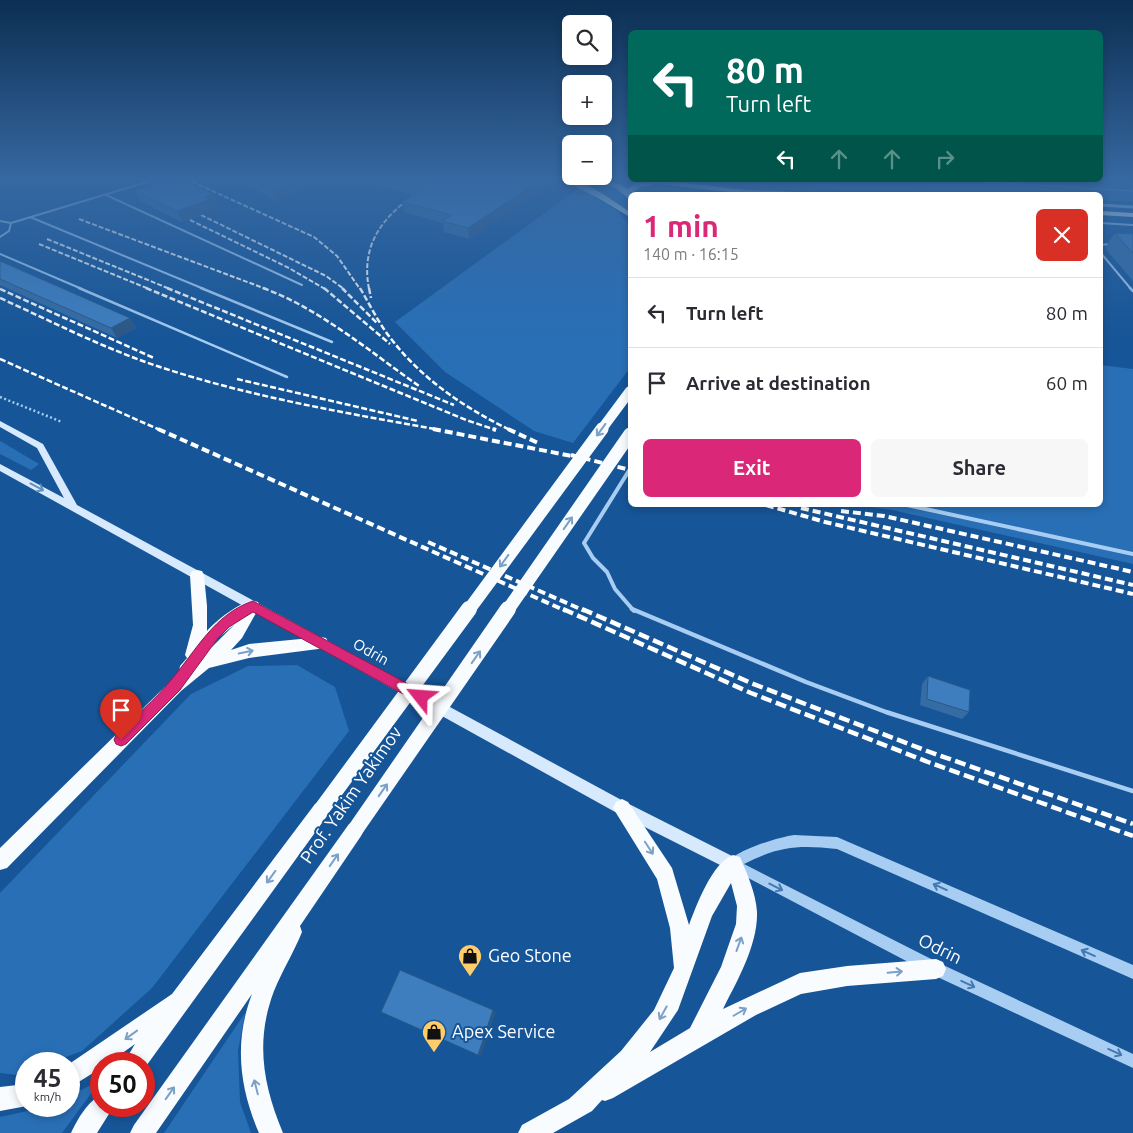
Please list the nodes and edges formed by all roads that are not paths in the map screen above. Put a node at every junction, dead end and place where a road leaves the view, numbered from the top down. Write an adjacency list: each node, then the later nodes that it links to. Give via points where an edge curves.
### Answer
1 (61, 231): 9 (lane)
2 (184, 231): 7 (lane)
3 (1103, 245): 4 (lane)
4 (1117, 245)
5 (0, 254): 10 (lane)
6 (1103, 256): 8 (lane)
7 (302, 285)
8 (1133, 291)
9 (332, 342)
10 (287, 377)
11 (628, 394): 31 (highway, Prof. Yakim Yakimov, one-way to 31, bridge)
12 (0, 424): 16 (main road, via 40,446)
13 (628, 437): 27 (highway, Prof. Yakim Yakimov, one-way to 13, bridge)
14 (0, 467): 16 (main road, Odrin, one-way to 16)
15 (628, 472): 23 (lane, via 584,542 634,611 886,712)
16 (74, 507): 19 (main road, Odrin)
17 (916, 507): 18 (lane)
18 (1133, 554)
19 (197, 575): 20 (main road, Odrin); 22 (highway, via 202,616)
20 (253, 606): 21 (main road, Odrin); 22 (highway, via 237,634)
21 (321, 643): 22 (highway, one-way to 21, via 249,651); 24 (main road, Odrin)
22 (194, 668): 25 (highway)
23 (1133, 791)
24 (622, 808): 26 (main road, Odrin); 28 (highway, one-way to 28, via 665,875 680,928)
25 (0, 861)
26 (733, 864): 28 (highway, via 711,896); 29 (street, Odrin, one-way to 29); 30 (street, one-way to 26, via 837,843 784,840); 32 (highway, one-way to 26, via 724,986 748,914)
27 (314, 889): 41 (highway, Prof. Yakim Yakimov, one-way to 27); 42 (highway, one-way to 27, via 263,1116 253,1074 253,1028 271,974)
28 (683, 969): 38 (highway, one-way to 38, via 654,1031 620,1070)
29 (936, 969): 32 (highway, one-way to 29, via 748,1007 800,984 847,976); 34 (street, Odrin, one-way to 34)
30 (1133, 972)
31 (185, 996): 33 (highway, Prof. Yakim Yakimov); 35 (highway, one-way to 35)
32 (698, 1036): 38 (highway)
33 (143, 1052)
34 (1133, 1061)
35 (80, 1069)
36 (15, 1097): 37 (highway)
37 (0, 1100)
38 (577, 1107): 43 (highway)
39 (95, 1117): 40 (highway)
40 (83, 1133)
41 (142, 1133)
42 (271, 1133)
43 (530, 1133)

